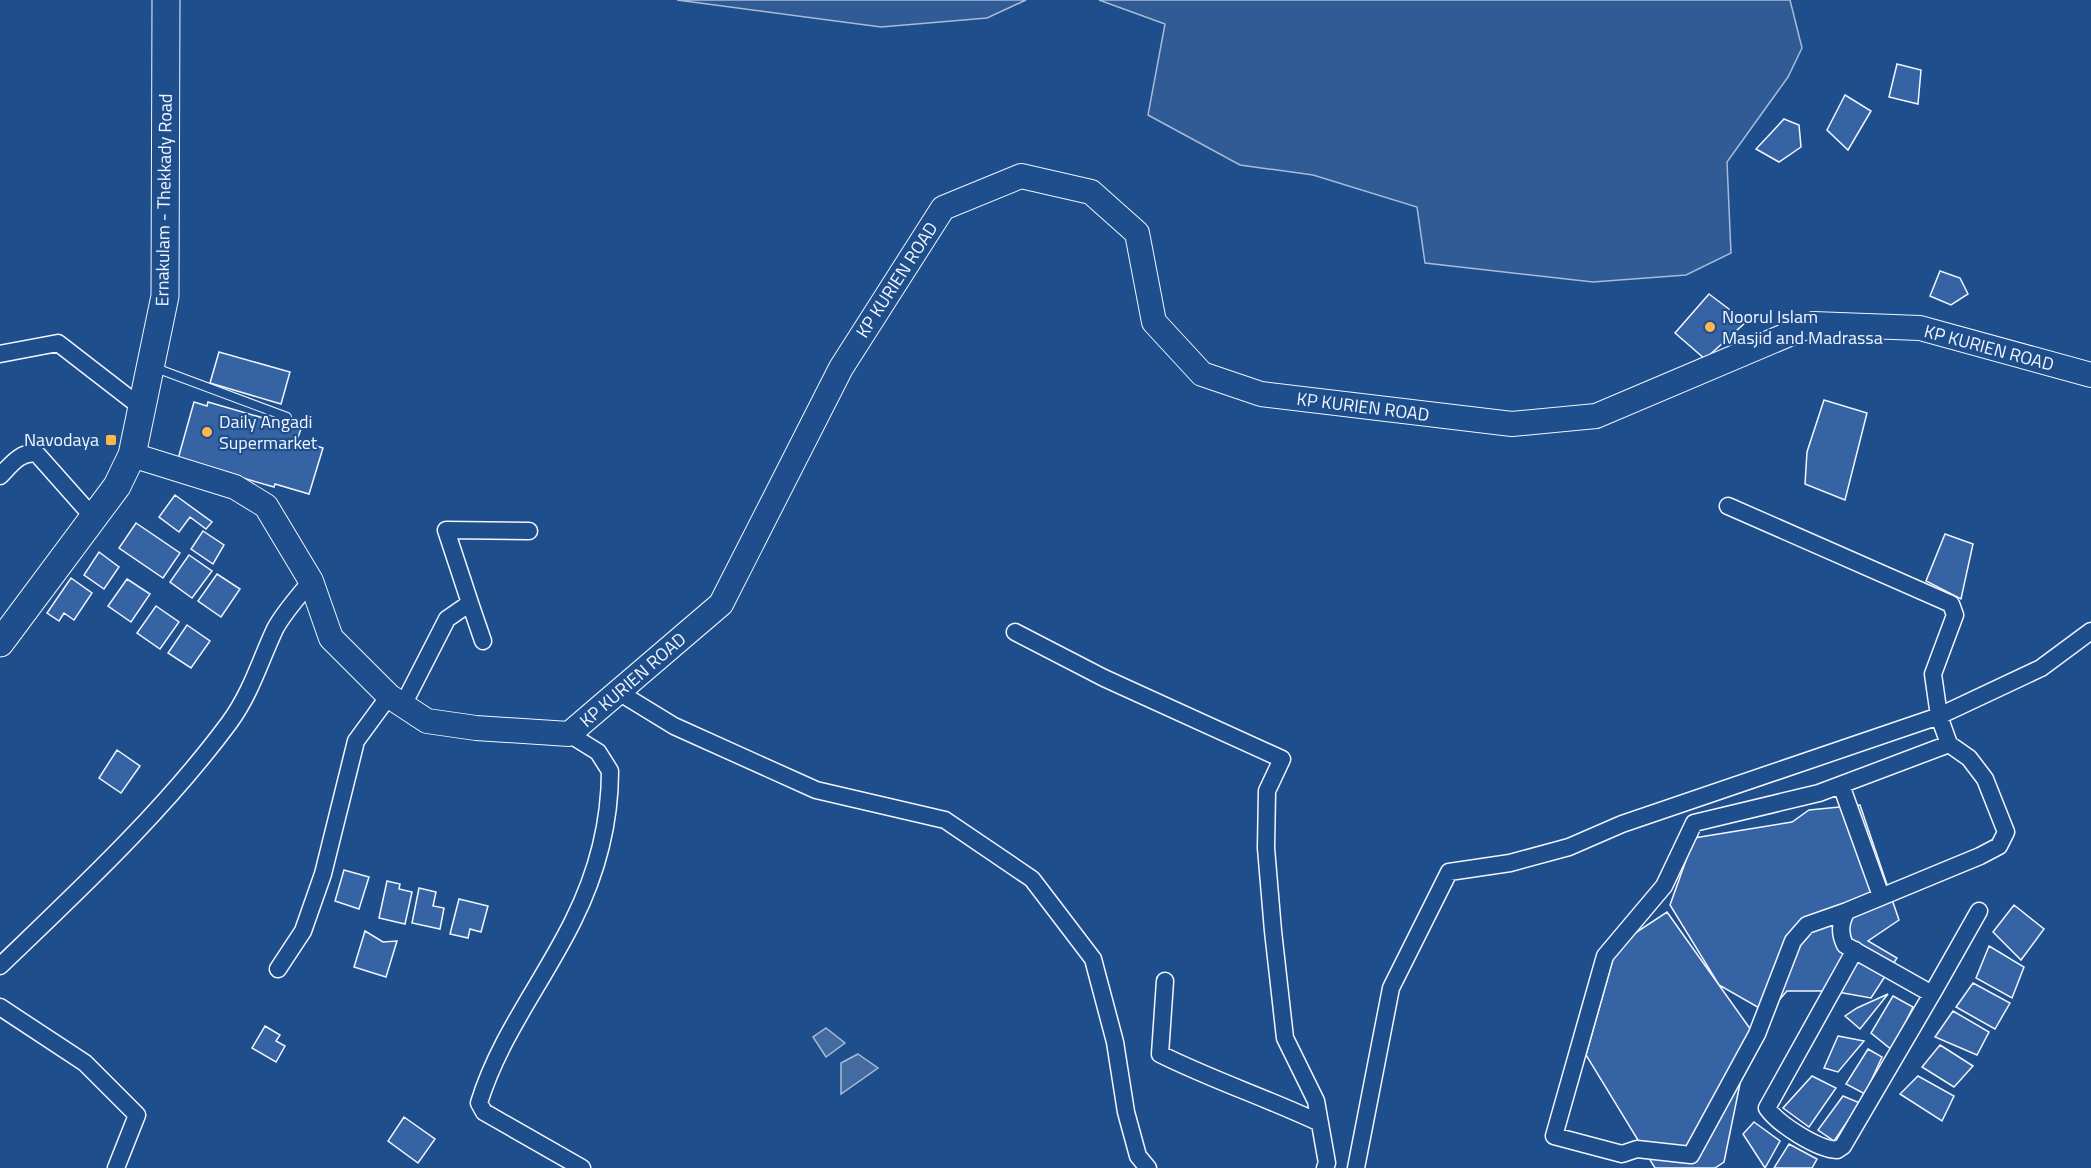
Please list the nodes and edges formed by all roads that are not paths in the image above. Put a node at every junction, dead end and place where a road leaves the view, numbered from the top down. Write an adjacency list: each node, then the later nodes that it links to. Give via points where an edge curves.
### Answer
1 (166, 0): 3 (main road, Ernakulam - Thekkady Road, via 165,296)
2 (0, 354): 5 (street, via 58,343)
3 (150, 366): 5 (main road, Ernakulam - Thekkady Road); 6 (lane)
4 (2091, 375): 18 (street, KP KURIEN ROAD, via 1920,328 1813,324 1596,416 1512,424 1261,394 1202,374 1154,322 1137,233 1091,192 1021,176 943,208 841,368 721,604)
5 (142, 408): 7 (main road, Ernakulam - Thekkady Road)
6 (287, 417)
7 (132, 455): 10 (main road, Ernakulam - Thekkady Road, via 117,486); 12 (street, KP KURIEN ROAD, via 235,487 266,506)
8 (0, 476): 10 (street, via 19,457 29,452 37,454)
9 (1728, 506): 20 (street, via 1951,604 1955,615 1933,674)
10 (93, 517): 17 (main road, Ernakulam - Thekkady Road)
11 (529, 531): 13 (street, via 447,530)
12 (310, 581): 19 (street, KP KURIEN ROAD, via 331,638); 28 (street, via 276,627 252,688 177,789)
13 (470, 603): 16 (street); 19 (street, via 447,619)
14 (2091, 631): 20 (street, via 2041,668)
15 (1015, 633): 33 (street, via 1282,759 1267,791 1266,848 1273,931 1285,1038 1316,1101)
16 (483, 641)
17 (0, 643)
18 (620, 693): 21 (street, KP KURIEN ROAD); 36 (street, via 674,726 816,790 945,820 1032,879 1093,959 1115,1042 1126,1112 1138,1156)
19 (396, 701): 21 (street, KP KURIEN ROAD, via 427,721); 29 (street, via 356,741 307,922)
20 (1939, 716): 22 (street); 38 (street, via 1622,824 1569,847 1510,863 1449,872 1391,988)
21 (569, 734): 35 (street, via 598,752 610,771 596,869 572,923 484,1085 479,1103 484,1112)
22 (1949, 744): 23 (street); 24 (street, via 1979,769 1992,792 2006,832 2000,846)
23 (1841, 785): 24 (street); 25 (street, via 1694,823 1664,886 1605,956 1554,1136 1622,1154 1636,1149 1691,1155 1757,1034 1792,940 1807,925)
24 (1881, 896): 25 (street)
25 (1847, 911): 27 (street, via 1842,918 1841,937 1845,945)
26 (1979, 911): 31 (street)
27 (1855, 950): 31 (street); 31 (street, via 1767,1107 1777,1120 1825,1148 1837,1150 1843,1146)
28 (0, 966)
29 (278, 969)
30 (1165, 981): 33 (street, via 1160,1054)
31 (1932, 994)
32 (0, 1007): 34 (street, via 85,1064 137,1115)
33 (1320, 1123): 37 (street)
34 (116, 1168)
35 (582, 1168)
36 (1148, 1168)
37 (1325, 1168)
38 (1356, 1168)

